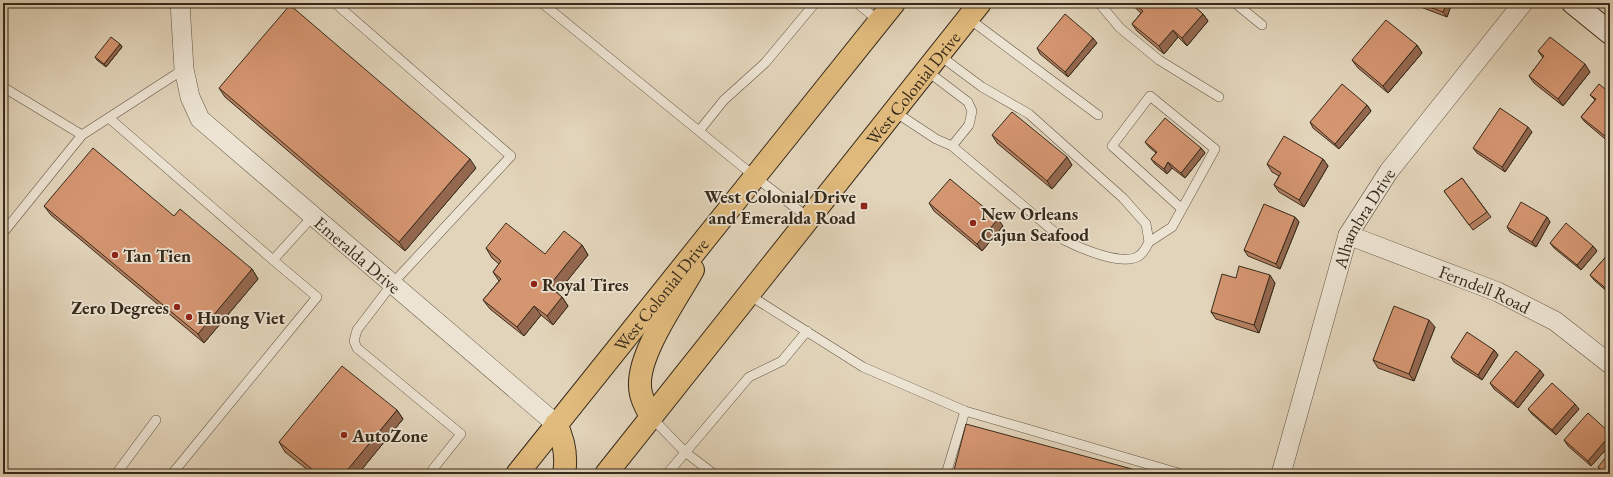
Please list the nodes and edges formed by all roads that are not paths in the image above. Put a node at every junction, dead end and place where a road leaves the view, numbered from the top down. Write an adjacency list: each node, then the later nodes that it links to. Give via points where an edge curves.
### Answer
1 (180, 3): 16 (street, Emeralda Drive)
2 (335, 3): 34 (lane, via 511,156)
3 (542, 3): 22 (lane)
4 (815, 3): 22 (lane, via 765,63 724,100)
5 (857, 3): 12 (lane)
6 (894, 3): 12 (highway, West Colonial Drive)
7 (1099, 3): 18 (lane, via 1120,28 1159,60)
8 (1235, 3): 13 (lane)
9 (1523, 3): 31 (street, Alhambra Drive, via 1388,171)
10 (1573, 3): 14 (street)
11 (974, 10): 15 (highway, West Colonial Drive); 20 (lane)
12 (879, 20): 25 (highway, West Colonial Drive)
13 (1262, 25)
14 (1610, 33)
15 (933, 63): 19 (highway, West Colonial Drive); 24 (lane, via 968,102 972,111 969,125); 32 (lane, via 1029,114 1123,198 1146,224)
16 (184, 69): 21 (lane); 28 (street, Emeralda Drive, via 190,97 200,119)
17 (3, 87): 23 (lane)
18 (1219, 97)
19 (894, 112): 24 (lane, via 936,139); 29 (highway, West Colonial Drive)
20 (1098, 115)
21 (109, 118): 23 (lane); 33 (lane)
22 (699, 131): 25 (lane)
23 (82, 135): 30 (lane)
24 (952, 146): 32 (lane, via 1064,240 1074,245 1127,260 1140,255)
25 (754, 176): 27 (highway, West Colonial Drive); 29 (lane)
26 (1182, 209): 26 (lane, via 1215,149 1150,96 1112,146); 32 (lane, via 1172,227)
27 (723, 214): 39 (highway, via 646,355 640,385 643,403); 41 (highway, West Colonial Drive)
28 (313, 216): 33 (lane); 34 (street, Emeralda Drive)
29 (810, 219): 35 (highway, West Colonial Drive)
30 (3, 233)
31 (1348, 235): 37 (street, Ferndell Road, via 1498,292 1555,321); 53 (street, Alhambra Drive)
32 (1149, 242)
33 (273, 260): 44 (lane, via 317,297)
34 (392, 284): 41 (street, Emeralda Drive); 45 (lane, via 357,330 354,340 357,348 461,434)
35 (749, 295): 36 (lane); 39 (highway, West Colonial Drive)
36 (807, 331): 38 (lane, via 863,368); 42 (lane, via 782,361 749,377)
37 (1610, 364)
38 (965, 411): 51 (lane); 52 (lane)
39 (651, 417): 42 (lane); 48 (highway, West Colonial Drive)
40 (156, 420): 43 (lane)
41 (556, 424): 46 (highway, West Colonial Drive); 47 (highway, via 562,435 566,462)
42 (685, 452): 49 (lane); 50 (lane)
43 (116, 474)
44 (172, 474)
45 (429, 474)
46 (516, 474)
47 (564, 474)
48 (606, 474)
49 (667, 474)
50 (714, 474)
51 (946, 474)
52 (1182, 474)
53 (1281, 474)

